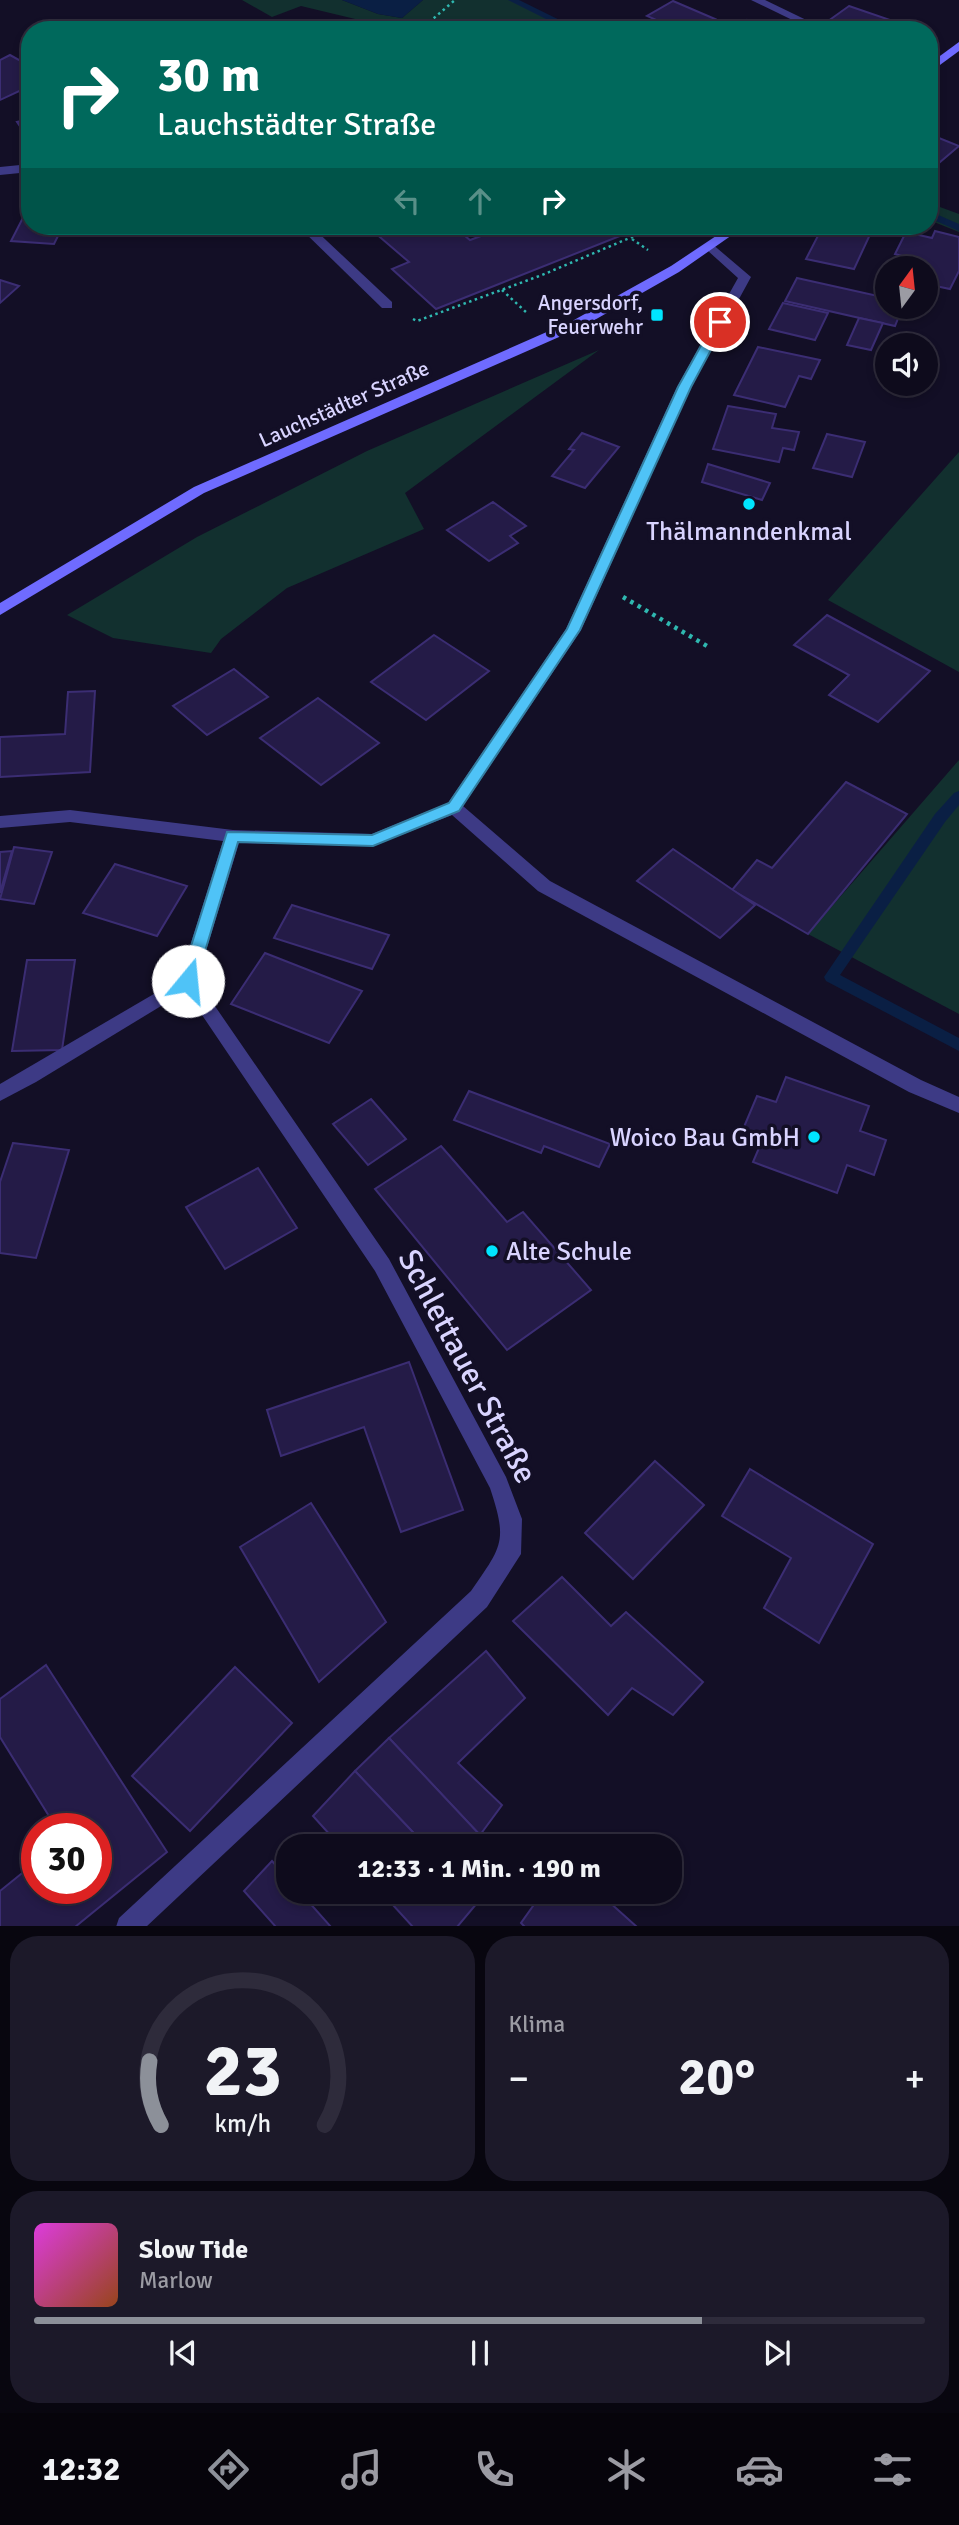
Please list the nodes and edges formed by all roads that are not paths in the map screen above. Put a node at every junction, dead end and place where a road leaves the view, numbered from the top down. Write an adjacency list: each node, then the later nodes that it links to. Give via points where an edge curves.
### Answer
1 (756, 0): 2 (street)
2 (802, 21)
3 (959, 45): 4 (main road)
4 (938, 62)
5 (21, 169): 6 (street)
6 (0, 171)
7 (313, 235): 10 (street)
8 (727, 235): 9 (main road, Lauchstädter Straße)
9 (711, 247): 11 (main road, Lauchstädter Straße, via 579,323 199,490); 12 (street, via 745,277 695,366 573,630)
10 (387, 305)
11 (0, 610)
12 (454, 807): 14 (street, via 373,840); 17 (street, via 544,886 915,1086)
13 (0, 822): 14 (street, via 70,816)
14 (233, 836): 15 (street)
15 (188, 981): 16 (street); 18 (street, Schlettauer Straße, via 382,1265 499,1484 511,1518 510,1554 479,1599)
16 (0, 1093)
17 (959, 1105)
18 (129, 1926)

